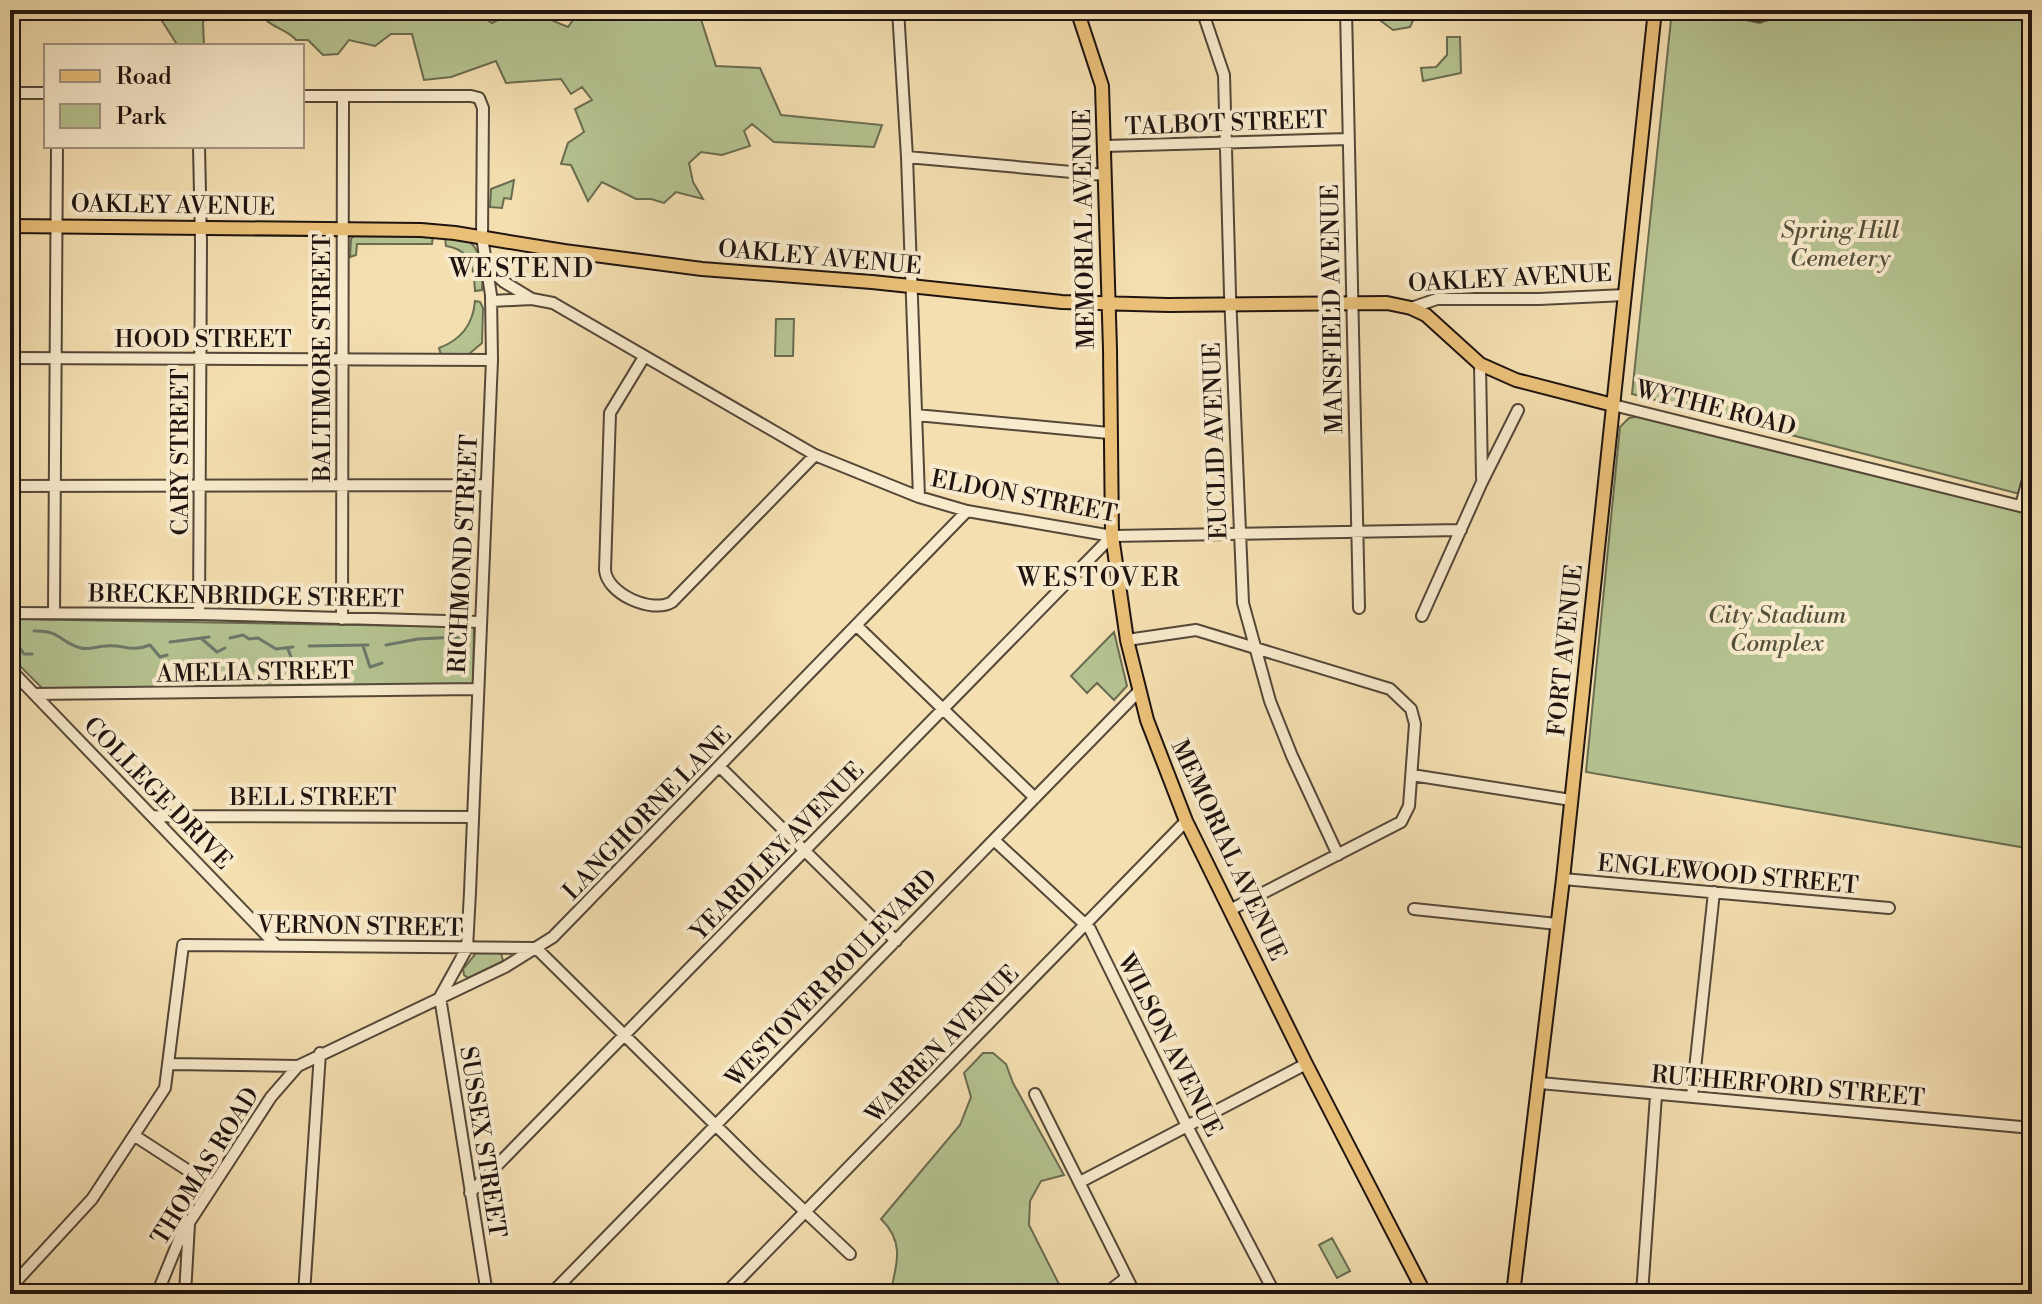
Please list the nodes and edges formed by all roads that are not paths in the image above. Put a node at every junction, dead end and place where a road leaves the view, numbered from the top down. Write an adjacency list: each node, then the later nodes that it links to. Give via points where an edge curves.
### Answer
1 (898, 10): 17 (street)
2 (1077, 10): 14 (main road, MEMORIAL AVENUE, via 1102,86)
3 (1202, 10): 13 (street, EUCLID AVENUE, via 1224,75)
4 (1346, 10): 12 (street, MANSFIELD AVENUE)
5 (1655, 10): 26 (main road, FORT AVENUE)
6 (1735, 10): 7 (street, via 1758,16)
7 (1770, 10)
8 (10, 93): 9 (street)
9 (44, 93)
10 (304, 96): 11 (street)
11 (343, 97): 22 (street, BALTIMORE STREET); 23 (street, RICHMOND STREET, via 479,98)
12 (1348, 139): 13 (street, TALBOT STREET); 29 (street, MANSFIELD AVENUE)
13 (1225, 142): 14 (street, TALBOT STREET); 30 (street, EUCLID AVENUE)
14 (1105, 146): 18 (main road, MEMORIAL AVENUE)
15 (57, 148): 20 (street)
16 (199, 148): 21 (street, CARY STREET)
17 (907, 157): 18 (street); 25 (street)
18 (1105, 175): 31 (main road, MEMORIAL AVENUE)
19 (10, 226): 20 (main road, OAKLEY AVENUE)
20 (56, 226): 21 (main road, OAKLEY AVENUE); 35 (street)
21 (200, 226): 22 (main road, OAKLEY AVENUE); 36 (street, CARY STREET)
22 (342, 228): 23 (main road, OAKLEY AVENUE); 37 (street, BALTIMORE STREET)
23 (482, 237): 24 (street, RICHMOND STREET); 25 (main road, OAKLEY AVENUE, via 702,269)
24 (488, 268): 27 (street, ELDON STREET); 28 (street, RICHMOND STREET)
25 (910, 286): 31 (main road, OAKLEY AVENUE); 42 (street)
26 (1625, 295): 32 (street, OAKLEY AVENUE, via 1428,301); 40 (main road, FORT AVENUE)
27 (532, 299): 28 (street, ELDON STREET); 33 (street, ELDON STREET, via 553,303)
28 (492, 301): 38 (street, RICHMOND STREET)
29 (1351, 302): 30 (main road, OAKLEY AVENUE); 32 (main road, OAKLEY AVENUE); 56 (street, MANSFIELD AVENUE)
30 (1230, 304): 31 (main road, OAKLEY AVENUE); 57 (street, EUCLID AVENUE)
31 (1109, 305): 43 (main road, MEMORIAL AVENUE)
32 (1411, 308): 39 (main road, WYTHE ROAD, via 1439,325)
33 (644, 357): 44 (street, ELDON STREET); 44 (street, via 610,413 605,570 617,593 653,607 672,602)
34 (10, 358): 35 (street, HOOD STREET)
35 (55, 358): 36 (street, HOOD STREET); 50 (street)
36 (201, 358): 37 (street, HOOD STREET); 51 (street, CARY STREET)
37 (342, 360): 38 (street, HOOD STREET); 49 (street, BALTIMORE STREET)
38 (492, 360): 47 (street, RICHMOND STREET)
39 (1480, 364): 40 (main road, WYTHE ROAD, via 1516,380); 46 (street)
40 (1613, 405): 53 (street, WYTHE ROAD); 77 (main road, FORT AVENUE)
41 (1518, 410): 46 (street)
42 (916, 415): 43 (street); 52 (street)
43 (1109, 433): 58 (main road, MEMORIAL AVENUE)
44 (815, 455): 52 (street, ELDON STREET)
45 (2032, 464): 53 (street)
46 (1482, 482): 55 (street)
47 (487, 485): 49 (street); 65 (street, RICHMOND STREET)
48 (10, 486): 50 (street)
49 (342, 486): 51 (street); 64 (street, BALTIMORE STREET)
50 (55, 487): 51 (street); 60 (street)
51 (200, 488): 62 (street, CARY STREET)
52 (919, 497): 54 (street, ELDON STREET)
53 (2027, 508)
54 (967, 511): 58 (street, ELDON STREET); 66 (street, LANGHORNE LANE)
55 (1461, 530): 56 (street, ELDON STREET); 63 (street)
56 (1357, 532): 57 (street, ELDON STREET); 59 (street, MANSFIELD AVENUE)
57 (1238, 535): 58 (street, ELDON STREET); 68 (street, EUCLID AVENUE, via 1243,603)
58 (1112, 536): 67 (main road, MEMORIAL AVENUE); 73 (street, YEARDLEY AVENUE)
59 (1359, 608)
60 (54, 612): 61 (street, BRECKENBRIDGE STREET); 62 (street, BRECKENBRIDGE STREET)
61 (10, 613)
62 (199, 614): 64 (street, BRECKENBRIDGE STREET)
63 (1422, 616)
64 (342, 619): 65 (street, BRECKENBRIDGE STREET)
65 (480, 622): 70 (street, RICHMOND STREET)
66 (857, 626): 73 (street); 74 (street, LANGHORNE LANE)
67 (1127, 640): 68 (street, via 1196,630); 71 (main road, MEMORIAL AVENUE)
68 (1254, 647): 75 (street, via 1400,696 1415,724); 83 (street, EUCLID AVENUE, via 1292,756)
69 (10, 669): 72 (street, COLLEGE DRIVE)
70 (477, 689): 72 (street, AMELIA STREET); 79 (street, RICHMOND STREET)
71 (1139, 691): 76 (street, WESTOVER BOULEVARD); 80 (main road, MEMORIAL AVENUE)
72 (34, 694): 78 (street, COLLEGE DRIVE)
73 (944, 710): 76 (street); 82 (street, YEARDLEY AVENUE)
74 (720, 767): 82 (street); 94 (street, LANGHORNE LANE, via 553,937)
75 (1412, 775): 77 (street); 83 (street, via 1409,806 1401,822)
76 (1035, 798): 81 (street, WESTOVER BOULEVARD)
77 (1571, 800): 84 (main road, FORT AVENUE)
78 (153, 816): 79 (street, BELL STREET); 92 (street, COLLEGE DRIVE)
79 (473, 817): 93 (street, RICHMOND STREET)
80 (1186, 821): 88 (main road, MEMORIAL AVENUE); 90 (street, WARREN AVENUE)
81 (994, 840): 90 (street, WILSON AVENUE); 91 (street, WESTOVER BOULEVARD)
82 (805, 851): 91 (street); 96 (street, YEARDLEY AVENUE)
83 (1338, 855): 88 (street)
84 (1563, 879): 85 (street, ENGLEWOOD STREET); 89 (main road, FORT AVENUE)
85 (1714, 892): 86 (street, ENGLEWOOD STREET); 104 (street)
86 (1889, 908)
87 (1414, 909): 89 (street)
88 (1230, 910): 99 (main road, MEMORIAL AVENUE)
89 (1557, 924): 101 (main road, FORT AVENUE)
90 (1085, 926): 106 (street, WILSON AVENUE); 112 (street, WARREN AVENUE)
91 (896, 941): 105 (street, WESTOVER BOULEVARD)
92 (276, 945): 93 (street, VERNON STREET); 98 (street, VERNON STREET, via 183,945)
93 (467, 948): 94 (street, VERNON STREET); 95 (street, RICHMOND STREET)
94 (536, 948): 95 (street, LANGHORNE LANE); 96 (street)
95 (440, 997): 97 (street, LANGHORNE LANE); 111 (street, SUSSEX STREET)
96 (624, 1036): 105 (street); 111 (street, YEARDLEY AVENUE)
97 (320, 1053): 100 (street, LANGHORNE LANE); 119 (street)
98 (170, 1064): 100 (street); 108 (street, via 165,1088)
99 (1306, 1064): 106 (street); 126 (main road, MEMORIAL AVENUE)
100 (298, 1066): 110 (street, THOMAS ROAD)
101 (1540, 1083): 103 (street, RUTHERFORD STREET); 127 (main road, FORT AVENUE)
102 (1035, 1094): 109 (street)
103 (1656, 1095): 104 (street, RUTHERFORD STREET); 128 (street)
104 (1692, 1097): 107 (street, RUTHERFORD STREET)
105 (716, 1125): 112 (street); 121 (street, WESTOVER BOULEVARD)
106 (1187, 1126): 109 (street); 125 (street, WILSON AVENUE)
107 (2032, 1128)
108 (135, 1136): 110 (street); 116 (street, via 92,1199)
109 (1080, 1182): 115 (street)
110 (212, 1186): 113 (street, THOMAS ROAD)
111 (470, 1193): 120 (street, SUSSEX STREET)
112 (805, 1212): 114 (street); 122 (street, WARREN AVENUE)
113 (189, 1222): 117 (street, THOMAS ROAD); 118 (street)
114 (850, 1254)
115 (1126, 1278): 123 (street); 124 (street)
116 (10, 1288)
117 (157, 1294)
118 (185, 1294)
119 (304, 1294)
120 (487, 1294)
121 (551, 1294)
122 (725, 1294)
123 (1105, 1294)
124 (1135, 1294)
125 (1275, 1294)
126 (1425, 1294)
127 (1513, 1294)
128 (1642, 1294)

